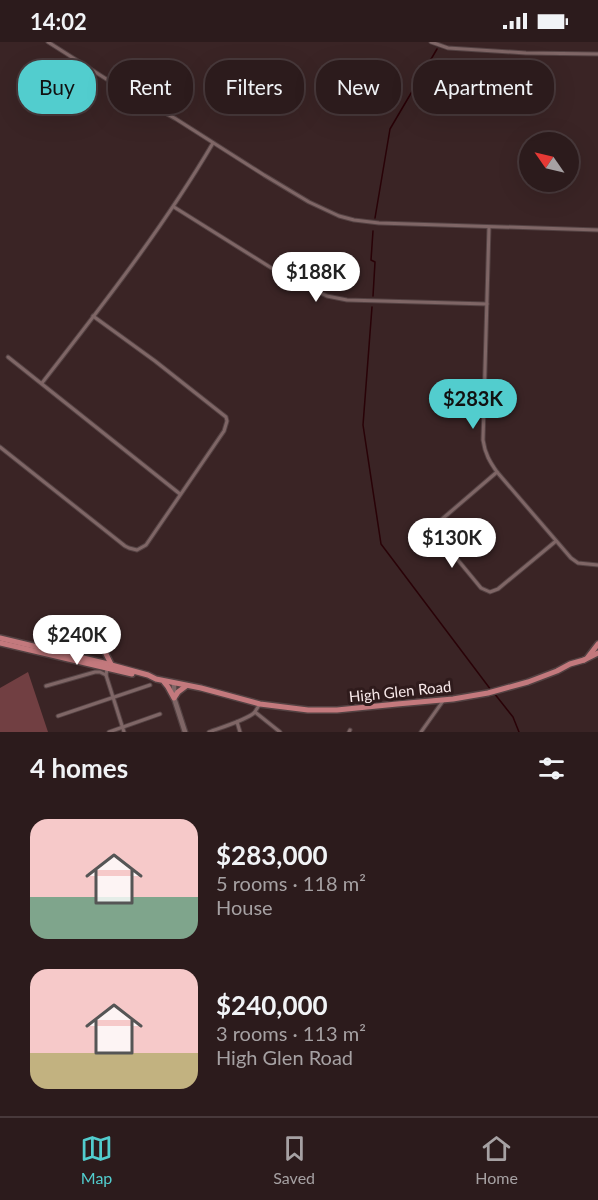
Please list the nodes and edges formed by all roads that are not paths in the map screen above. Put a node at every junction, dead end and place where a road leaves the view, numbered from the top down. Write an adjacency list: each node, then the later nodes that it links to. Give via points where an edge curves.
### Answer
1 (48, 42): 4 (street)
2 (431, 42): 3 (street, via 448,48)
3 (598, 54)
4 (213, 143): 5 (street); 6 (street, via 339,216 379,223)
5 (174, 207): 8 (street, via 274,270 327,296); 9 (street)
6 (489, 227): 7 (street); 8 (street)
7 (598, 230)
8 (487, 304): 13 (street, via 483,440 487,458)
9 (93, 316): 11 (street); 14 (street, via 226,417 224,431)
10 (8, 357): 11 (street)
11 (42, 383): 14 (street)
12 (0, 447): 14 (street, via 134,550 146,545)
13 (497, 472): 15 (street); 15 (street, via 441,519 437,527 438,536 481,588 490,592 498,589)
14 (181, 494)
15 (556, 541): 16 (street, via 571,558)
16 (598, 565)
17 (0, 638): 23 (main road, High Glen Road)
18 (0, 643): 24 (main road, High Glen Road)
19 (598, 644): 21 (main road)
20 (598, 653): 21 (main road, High Glen Road)
21 (588, 658): 22 (main road); 32 (main road, High Glen Road, via 528,682)
22 (598, 659)
23 (92, 660): 24 (main road, High Glen Road); 24 (main road, via 104,653)
24 (108, 670): 25 (main road, High Glen Road); 29 (street); 30 (street)
25 (162, 680): 26 (main road, High Glen Road); 31 (main road)
26 (174, 683): 28 (main road, High Glen Road); 31 (street)
27 (150, 685): 30 (street)
28 (186, 686): 31 (main road); 33 (main road, High Glen Road)
29 (46, 687)
30 (112, 697): 36 (street); 38 (street)
31 (174, 699): 41 (street)
32 (444, 700): 33 (main road, High Glen Road, via 337,710); 45 (street)
33 (260, 704): 34 (street)
34 (255, 712): 37 (street); 44 (street)
35 (160, 714): 38 (street)
36 (58, 716)
37 (237, 722): 39 (street); 43 (street)
38 (123, 730): 40 (street)
39 (214, 731): 42 (street)
40 (109, 732)
41 (185, 732)
42 (208, 732)
43 (240, 732)
44 (280, 732)
45 (422, 732)

